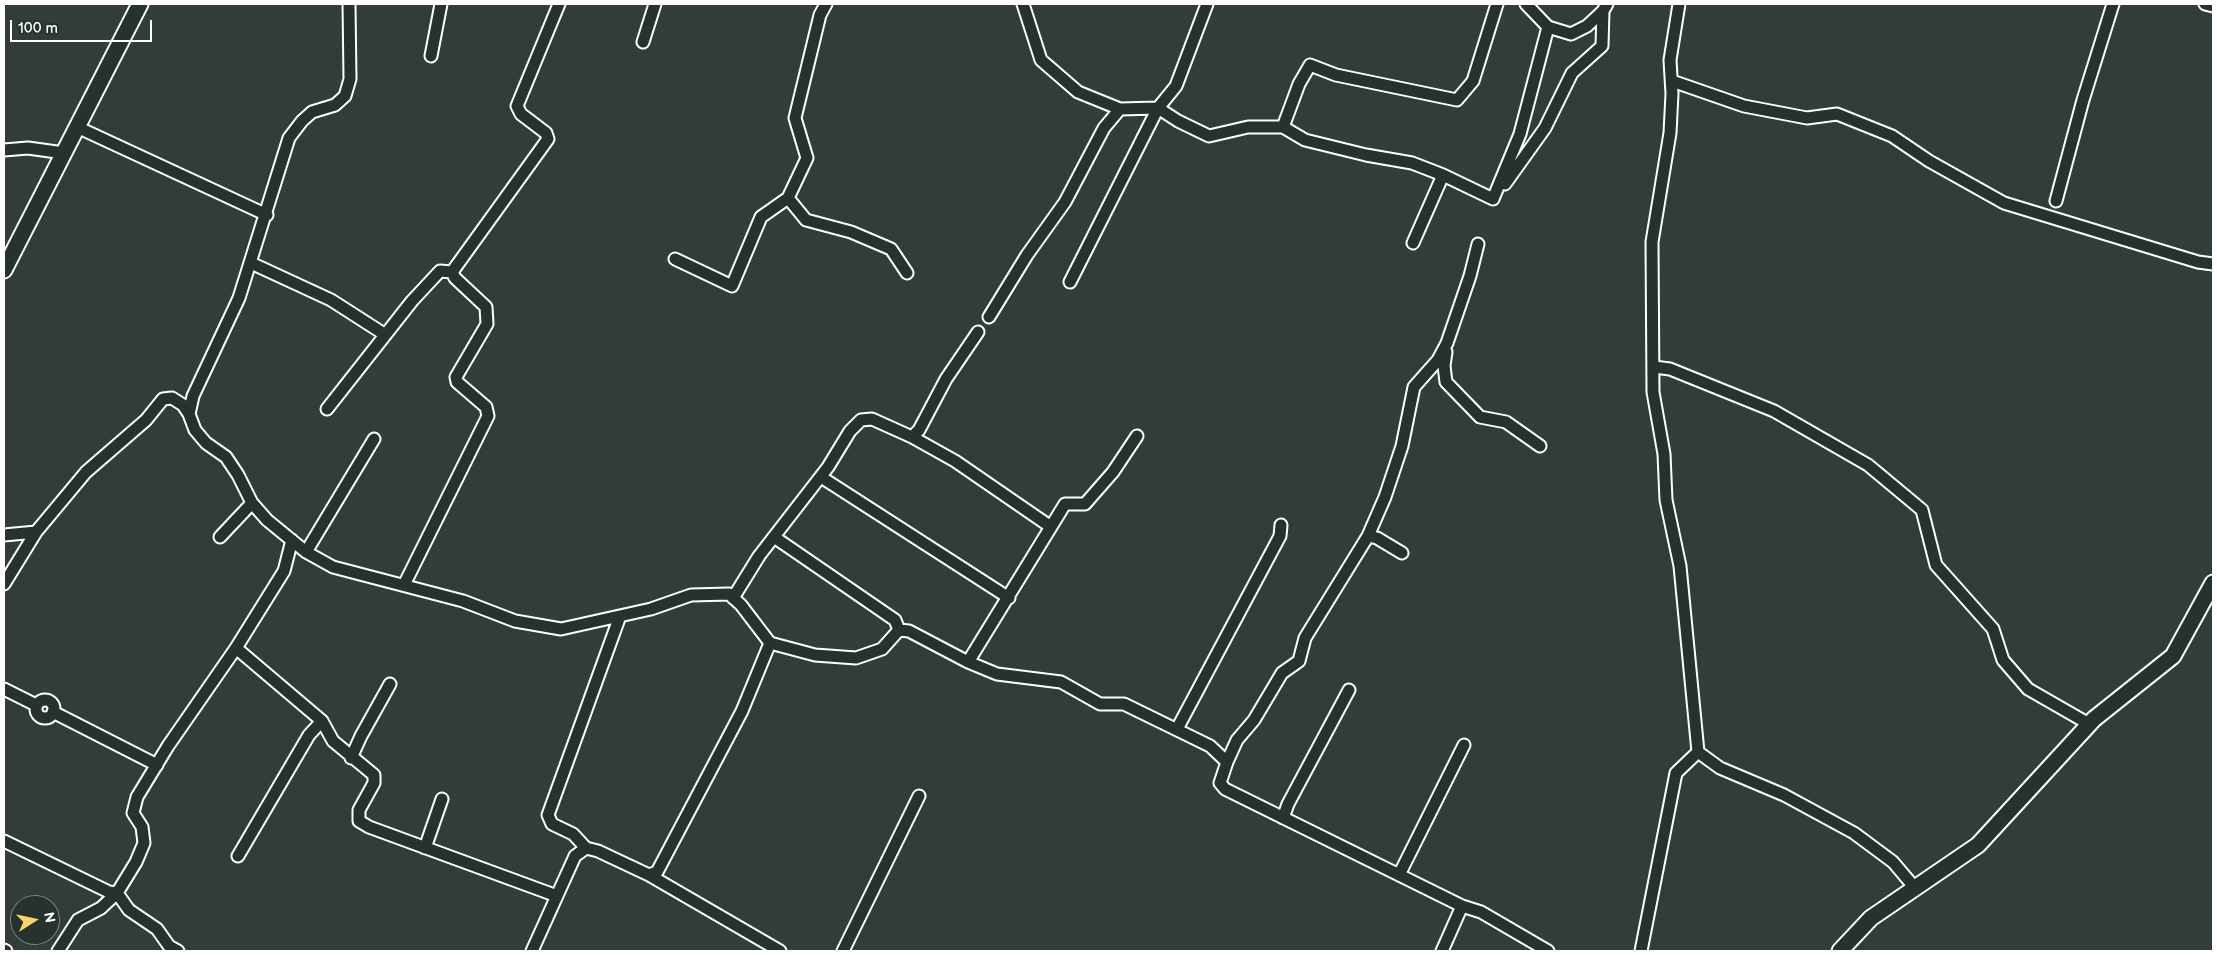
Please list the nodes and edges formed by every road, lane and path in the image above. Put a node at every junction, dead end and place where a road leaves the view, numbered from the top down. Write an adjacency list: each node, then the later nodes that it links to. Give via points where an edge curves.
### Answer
1 (140, 4): 20 (street)
2 (349, 4): 28 (street, via 350,79 345,96 334,105 312,112 289,138)
3 (441, 4): 16 (street)
4 (559, 4): 35 (street, via 517,106 521,114 546,133 548,139)
5 (655, 4): 15 (street)
6 (826, 4): 25 (street, via 820,15 795,118 807,158)
7 (1023, 4): 19 (street, via 1041,60 1078,92)
8 (1207, 4): 18 (street, via 1176,86)
9 (1497, 4): 21 (street, via 1473,81 1457,100 1336,75 1310,65 1299,84)
10 (1526, 4): 14 (street)
11 (1679, 4): 17 (street, via 1670,60)
12 (2113, 4): 27 (street)
13 (1605, 7): 14 (street, via 1587,26 1571,34); 26 (street, via 1602,46 1572,73 1545,128)
14 (1548, 27): 26 (street, via 1520,134)
15 (643, 42)
16 (431, 56)
17 (1672, 81): 33 (street, via 1744,106 1807,118 1837,114 1892,136 2004,203); 42 (street, via 1670,133 1652,242)
18 (1158, 108): 19 (street); 21 (street, via 1209,136 1248,127); 37 (street)
19 (1120, 110): 38 (street, via 1104,128 1065,202)
20 (77, 127): 23 (street); 28 (street)
21 (1284, 127): 24 (street, via 1305,140 1412,163)
22 (4, 150): 23 (street, via 28,148)
23 (64, 153): 34 (street)
24 (1443, 175): 26 (street); 29 (street)
25 (788, 198): 31 (street, via 761,217 732,286); 36 (street, via 806,220 851,232 891,249)
26 (1493, 199)
27 (2056, 201)
28 (267, 215): 32 (street)
29 (1413, 243)
30 (1478, 244): 41 (street)
31 (674, 259)
32 (251, 262): 40 (street, via 331,300); 44 (street)
33 (2213, 264)
34 (4, 270)
35 (452, 272): 40 (street, via 440,271); 63 (street, via 486,307 486,324 456,377 486,407 488,416)
36 (907, 273)
37 (1070, 282)
38 (989, 317)
39 (978, 332): 46 (street)
40 (384, 334): 43 (street)
41 (1447, 343): 48 (street, via 1446,382 1480,417 1506,422); 55 (street, via 1438,360 1414,387 1402,446)
42 (1654, 367): 75 (street, via 1670,369 1774,411 1868,465 1922,510 1936,565 1993,629 2002,660 2028,689); 78 (street, via 1653,392 1664,454 1666,500 1680,566)
43 (327, 409)
44 (189, 414): 50 (street, via 195,430 206,443 226,457); 53 (street, via 172,398 163,399 146,420 86,472)
45 (1137, 436): 52 (street, via 1113,472 1085,504 1065,504)
46 (912, 437): 49 (street, via 872,419 861,420 850,431); 52 (street, via 955,461)
47 (374, 439): 59 (street)
48 (1540, 446)
49 (821, 476): 57 (street); 65 (street)
50 (252, 502): 56 (street); 58 (street, via 267,520)
51 (1281, 525): 76 (street, via 1280,536)
52 (1050, 527): 65 (street)
53 (36, 532): 54 (street); 62 (street)
54 (4, 535)
55 (1368, 536): 60 (street); 80 (street, via 1305,638 1299,661 1282,673 1254,720 1237,740)
56 (220, 537)
57 (774, 537): 64 (street); 67 (street, via 895,620)
58 (292, 540): 59 (street); 69 (street, via 284,571)
59 (306, 552): 63 (street, via 333,567)
60 (1402, 553)
61 (2213, 583): 75 (street, via 2173,656)
62 (4, 584)
63 (404, 585): 66 (street, via 463,601 515,621 561,629)
64 (733, 598): 66 (street, via 729,594 691,595); 68 (street)
65 (1008, 598): 70 (street)
66 (620, 616): 87 (street, via 548,815 552,824 573,834)
67 (899, 630): 68 (street, via 882,649 856,658 815,655); 70 (street, via 909,631)
68 (770, 643): 89 (street, via 742,711 657,872)
69 (236, 648): 74 (street); 81 (street)
70 (968, 662): 76 (street, via 997,674 1061,682 1100,704 1124,704)
71 (390, 684): 79 (street)
72 (4, 690): 81 (street, via 36,705 36,712 41,717 48,717 53,712)
73 (1349, 690): 84 (street)
74 (322, 721): 79 (street, via 332,742); 88 (street, via 309,735)
75 (2089, 724): 91 (street, via 1978,845)
76 (1177, 730): 80 (street, via 1210,746)
77 (1464, 746): 90 (street)
78 (1698, 752): 91 (street, via 1720,768 1784,795 1854,833 1893,862); 102 (street, via 1676,773)
79 (351, 758): 86 (street, via 374,776 374,783 359,810 359,820 369,827)
80 (1227, 762): 84 (street, via 1220,783 1225,789)
81 (157, 765): 92 (street, via 137,797 133,813 142,827 144,843)
82 (919, 796): 99 (street)
83 (442, 799): 86 (street)
84 (1283, 818): 90 (street)
85 (4, 841): 92 (street, via 109,892)
86 (425, 848): 93 (street)
87 (586, 848): 89 (street); 93 (street, via 575,856)
88 (238, 856)
89 (649, 875): 98 (street)
90 (1399, 875): 94 (street)
91 (1915, 888): 103 (street, via 1870,918)
92 (118, 893): 95 (street, via 101,908 78,920); 96 (street, via 129,910 157,929 169,946)
93 (557, 896): 97 (street)
94 (1462, 906): 100 (street); 101 (street, via 1510,927)
95 (58, 951)
96 (178, 951)
97 (532, 951)
98 (780, 951)
99 (844, 951)
100 (1442, 951)
101 (1548, 951)
102 (1641, 951)
103 (1840, 951)

